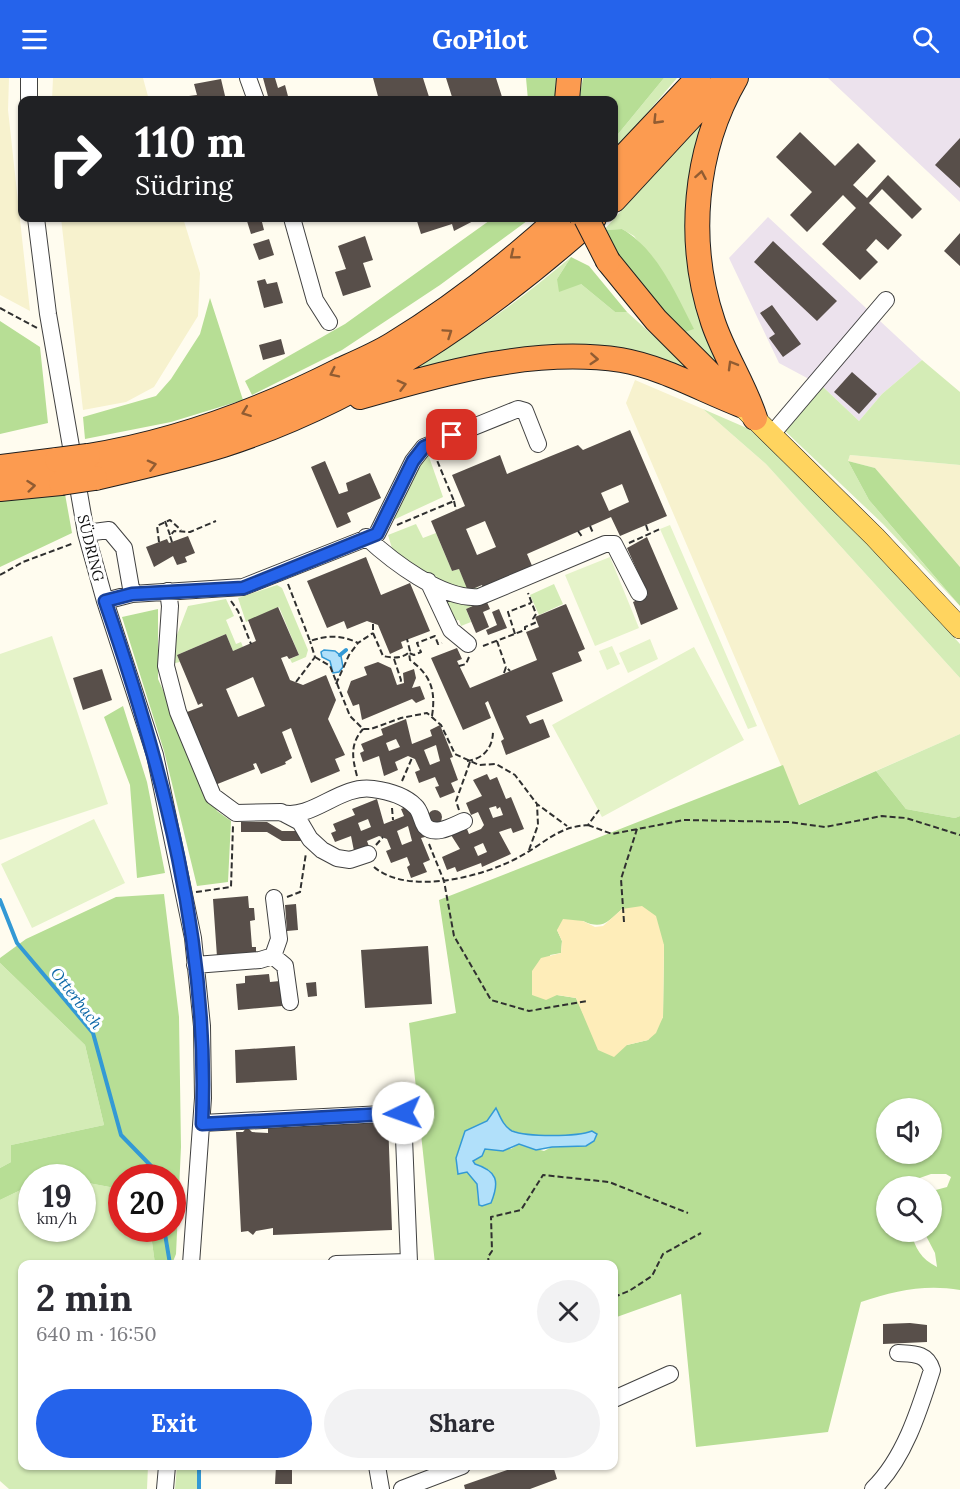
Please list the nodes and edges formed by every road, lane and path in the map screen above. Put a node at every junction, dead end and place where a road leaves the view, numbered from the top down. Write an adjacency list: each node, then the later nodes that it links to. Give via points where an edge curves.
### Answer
1 (29, 78): 7 (street)
2 (248, 78): 8 (street)
3 (569, 78): 9 (highway)
4 (698, 78): 10 (highway, one-way to 10)
5 (727, 78): 11 (highway)
6 (736, 78): 22 (highway, one-way to 6, via 712,322 704,289 698,221 700,177 711,134)
7 (29, 96)
8 (255, 96)
9 (567, 96)
10 (618, 163)
11 (618, 196)
12 (37, 222): 20 (street, SÜDRING)
13 (293, 222): 19 (street, via 315,300)
14 (554, 222): 26 (highway, one-way to 26, via 467,293 392,345 243,414)
15 (588, 222): 22 (highway, bridge, via 608,261 656,320)
16 (589, 222): 21 (highway, one-way to 16, via 367,383 443,337 534,270)
17 (886, 300): 22 (street)
18 (0, 308): 20 (path)
19 (329, 322)
20 (52, 337): 40 (street, SÜDRING)
21 (306, 413): 22 (highway, one-way to 22, via 419,381 528,359 622,360 665,373); 26 (highway, one-way to 21, via 224,444)
22 (756, 419): 56 (main road)
23 (431, 444): 24 (street, via 518,409 525,411); 29 (path); 39 (street, via 413,461)
24 (538, 444)
25 (0, 466): 27 (highway)
26 (91, 467): 27 (highway, bridge)
27 (59, 472): 28 (highway, one-way to 27)
28 (0, 489)
29 (454, 501): 30 (path); 39 (path)
30 (456, 510)
31 (165, 521): 34 (path, via 170,520); 41 (path); 42 (path, via 157,526)
32 (216, 521): 34 (path, via 190,532)
33 (646, 525): 38 (path)
34 (180, 530): 41 (path)
35 (660, 530): 38 (path)
36 (578, 531): 37 (path, via 582,538)
37 (594, 534)
38 (650, 534): 44 (path)
39 (371, 535): 45 (street); 47 (street, via 383,553)
40 (87, 536): 46 (path); 51 (street, via 109,530 124,548); 53 (street, SÜDRING)
41 (170, 536): 43 (path)
42 (159, 542)
43 (172, 542)
44 (618, 547): 47 (street, via 605,544 479,597 460,597); 50 (street)
45 (284, 572): 49 (street, via 243,588); 60 (path)
46 (0, 575)
47 (428, 581): 65 (street, via 451,630)
48 (536, 588): 54 (path, via 527,593)
49 (168, 591): 51 (street); 84 (street, via 165,666 178,712 213,796)
50 (639, 593)
51 (132, 594): 53 (street)
52 (229, 599): 64 (path)
53 (105, 601): 95 (street, SÜDRING, via 155,755)
54 (531, 603): 58 (path, via 535,623); 58 (path, via 508,612)
55 (373, 624): 57 (path)
56 (960, 628)
57 (373, 633): 62 (path); 68 (path, via 383,656)
58 (515, 634): 61 (path)
59 (407, 639): 66 (path)
60 (310, 641): 62 (path, via 325,636 346,637); 67 (path)
61 (497, 641): 65 (path); 70 (path)
62 (358, 643): 74 (path)
63 (442, 643): 66 (path, via 438,644 435,636 417,643 421,652)
64 (251, 644)
65 (471, 647): 69 (path, via 466,664)
66 (409, 653): 68 (path); 76 (path, via 410,660 424,669 435,697)
67 (315, 657): 73 (path); 74 (path, via 327,662)
68 (394, 658): 75 (path)
69 (459, 666)
70 (506, 667): 71 (path); 72 (path)
71 (510, 671)
72 (504, 674)
73 (296, 682)
74 (336, 684): 77 (path, via 350,716)
75 (400, 684)
76 (432, 716): 77 (path, via 418,713); 79 (path, via 441,725 455,754)
77 (363, 729): 80 (path, via 352,750)
78 (493, 731): 79 (path, via 493,740 484,755)
79 (468, 761): 81 (path, via 496,764 515,775); 85 (path, via 456,801)
80 (361, 788): 83 (street, via 293,815); 85 (street, via 402,797 417,807 431,829 440,831)
81 (537, 804): 87 (path); 92 (path, via 537,825)
82 (599, 810): 86 (path)
83 (277, 811): 84 (street); 91 (street, via 300,822)
84 (236, 813): 95 (path, via 231,887)
85 (464, 821)
86 (588, 825): 87 (path); 88 (path, via 612,834)
87 (567, 826): 92 (path)
88 (637, 829): 89 (path, via 684,820 789,822 825,827 882,816 906,818); 97 (path, via 621,879)
89 (960, 835)
90 (428, 836): 94 (path)
91 (310, 839): 93 (street, via 337,858 350,860); 96 (path, via 300,892)
92 (528, 851): 94 (path, via 487,872)
93 (368, 854): 94 (path, via 372,865 401,882)
94 (444, 880): 100 (path, via 454,936 491,1000 530,1011)
95 (184, 893): 99 (street, SÜDRING)
96 (274, 898): 98 (street, via 279,939)
97 (624, 922)
98 (273, 956): 99 (street); 101 (street, via 285,966)
99 (195, 965): 102 (street, SÜDRING, via 202,1026)
100 (587, 1001)
101 (290, 1002)
102 (202, 1124): 105 (street, SÜDRING); 106 (street, via 403,1113)
103 (688, 1213): 107 (path, via 609,1182 543,1175 521,1210 490,1218 492,1251)
104 (701, 1233): 108 (path, via 663,1254 652,1276)
105 (191, 1260)
106 (409, 1260)
107 (488, 1260)
108 (618, 1295)
109 (898, 1353): 118 (street, via 922,1355 932,1370 902,1447 885,1478)
110 (670, 1374): 111 (street)
111 (618, 1397)
112 (167, 1470): 115 (street)
113 (378, 1470): 116 (street)
114 (452, 1470): 117 (street)
115 (165, 1489)
116 (381, 1489)
117 (402, 1489)
118 (873, 1489)

